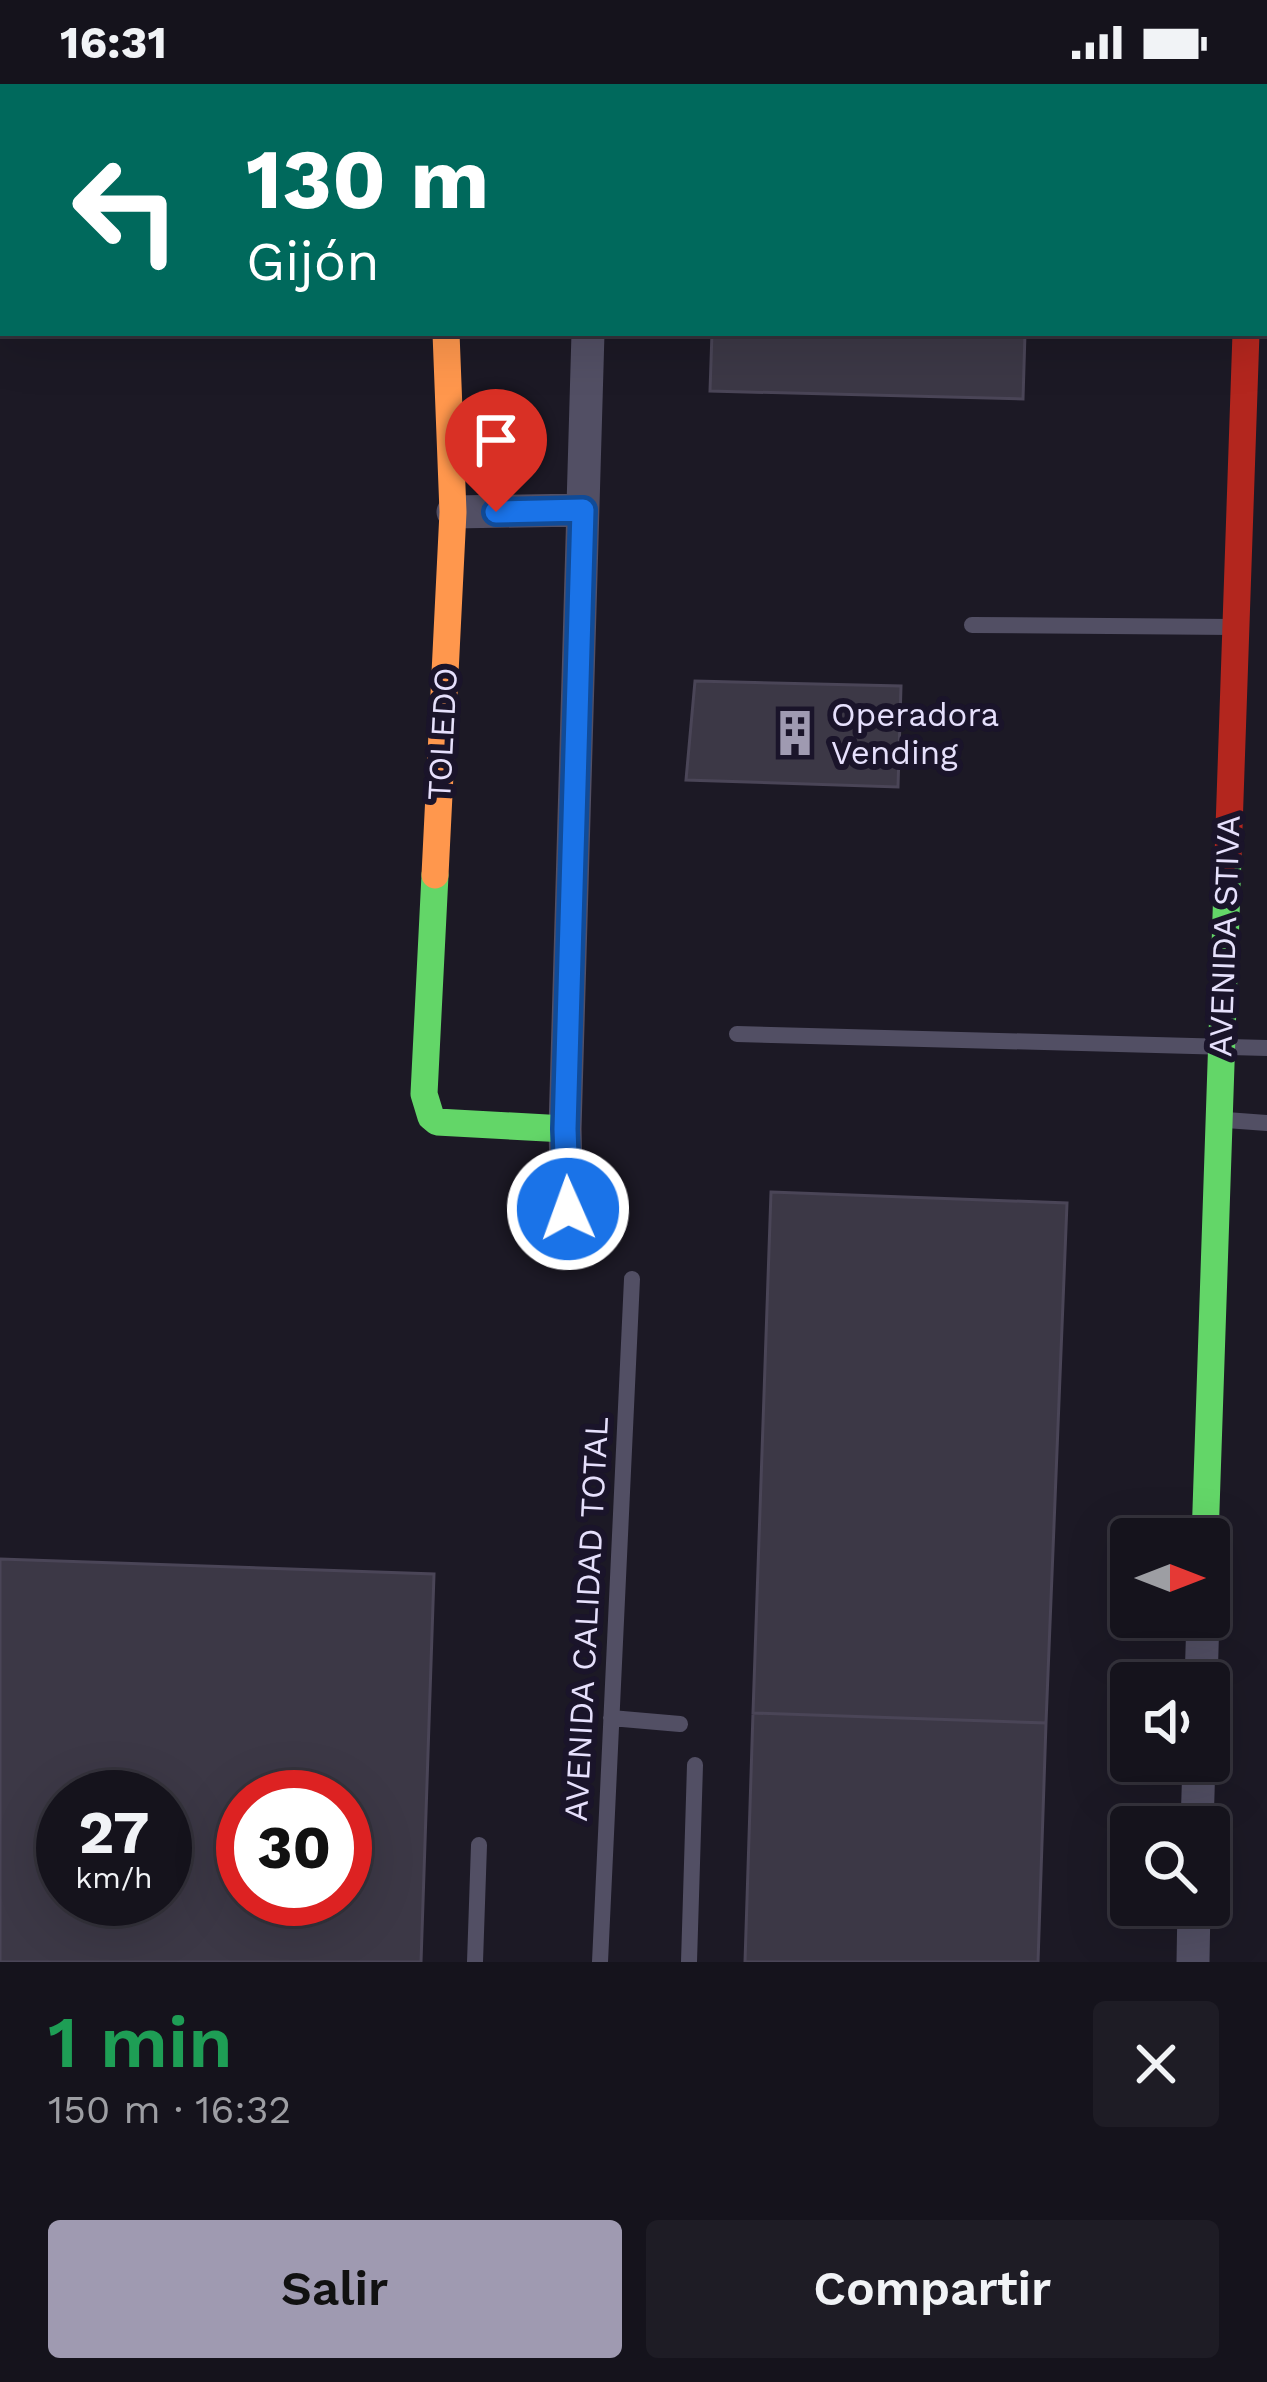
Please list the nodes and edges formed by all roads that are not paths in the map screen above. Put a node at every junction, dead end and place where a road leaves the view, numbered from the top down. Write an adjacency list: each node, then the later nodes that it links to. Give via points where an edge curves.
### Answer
1 (446, 336): 5 (street, TOLEDO)
2 (588, 336): 4 (street)
3 (1246, 336): 7 (street, AVENIDA STIVA)
4 (583, 510): 5 (street); 13 (street)
5 (452, 512): 13 (street, TOLEDO, via 424,1094 430,1117 445,1123)
6 (972, 625): 7 (lane)
7 (1234, 627): 9 (street, AVENIDA STIVA)
8 (737, 1034): 9 (lane)
9 (1220, 1045): 10 (lane); 11 (street, AVENIDA STIVA)
10 (1267, 1048)
11 (1218, 1120): 12 (lane); 16 (street, AVENIDA STIVA)
12 (1267, 1123)
13 (565, 1129): 14 (street)
14 (568, 1209)
15 (632, 1279): 17 (lane, AVENIDA CALIDAD TOTAL)
16 (1206, 1518)
17 (611, 1718): 18 (lane); 23 (lane, AVENIDA CALIDAD TOTAL)
18 (680, 1724)
19 (695, 1765): 24 (lane)
20 (478, 1845): 22 (lane)
21 (1194, 1926): 25 (street)
22 (475, 1962)
23 (600, 1962)
24 (688, 1962)
25 (1193, 1962)

